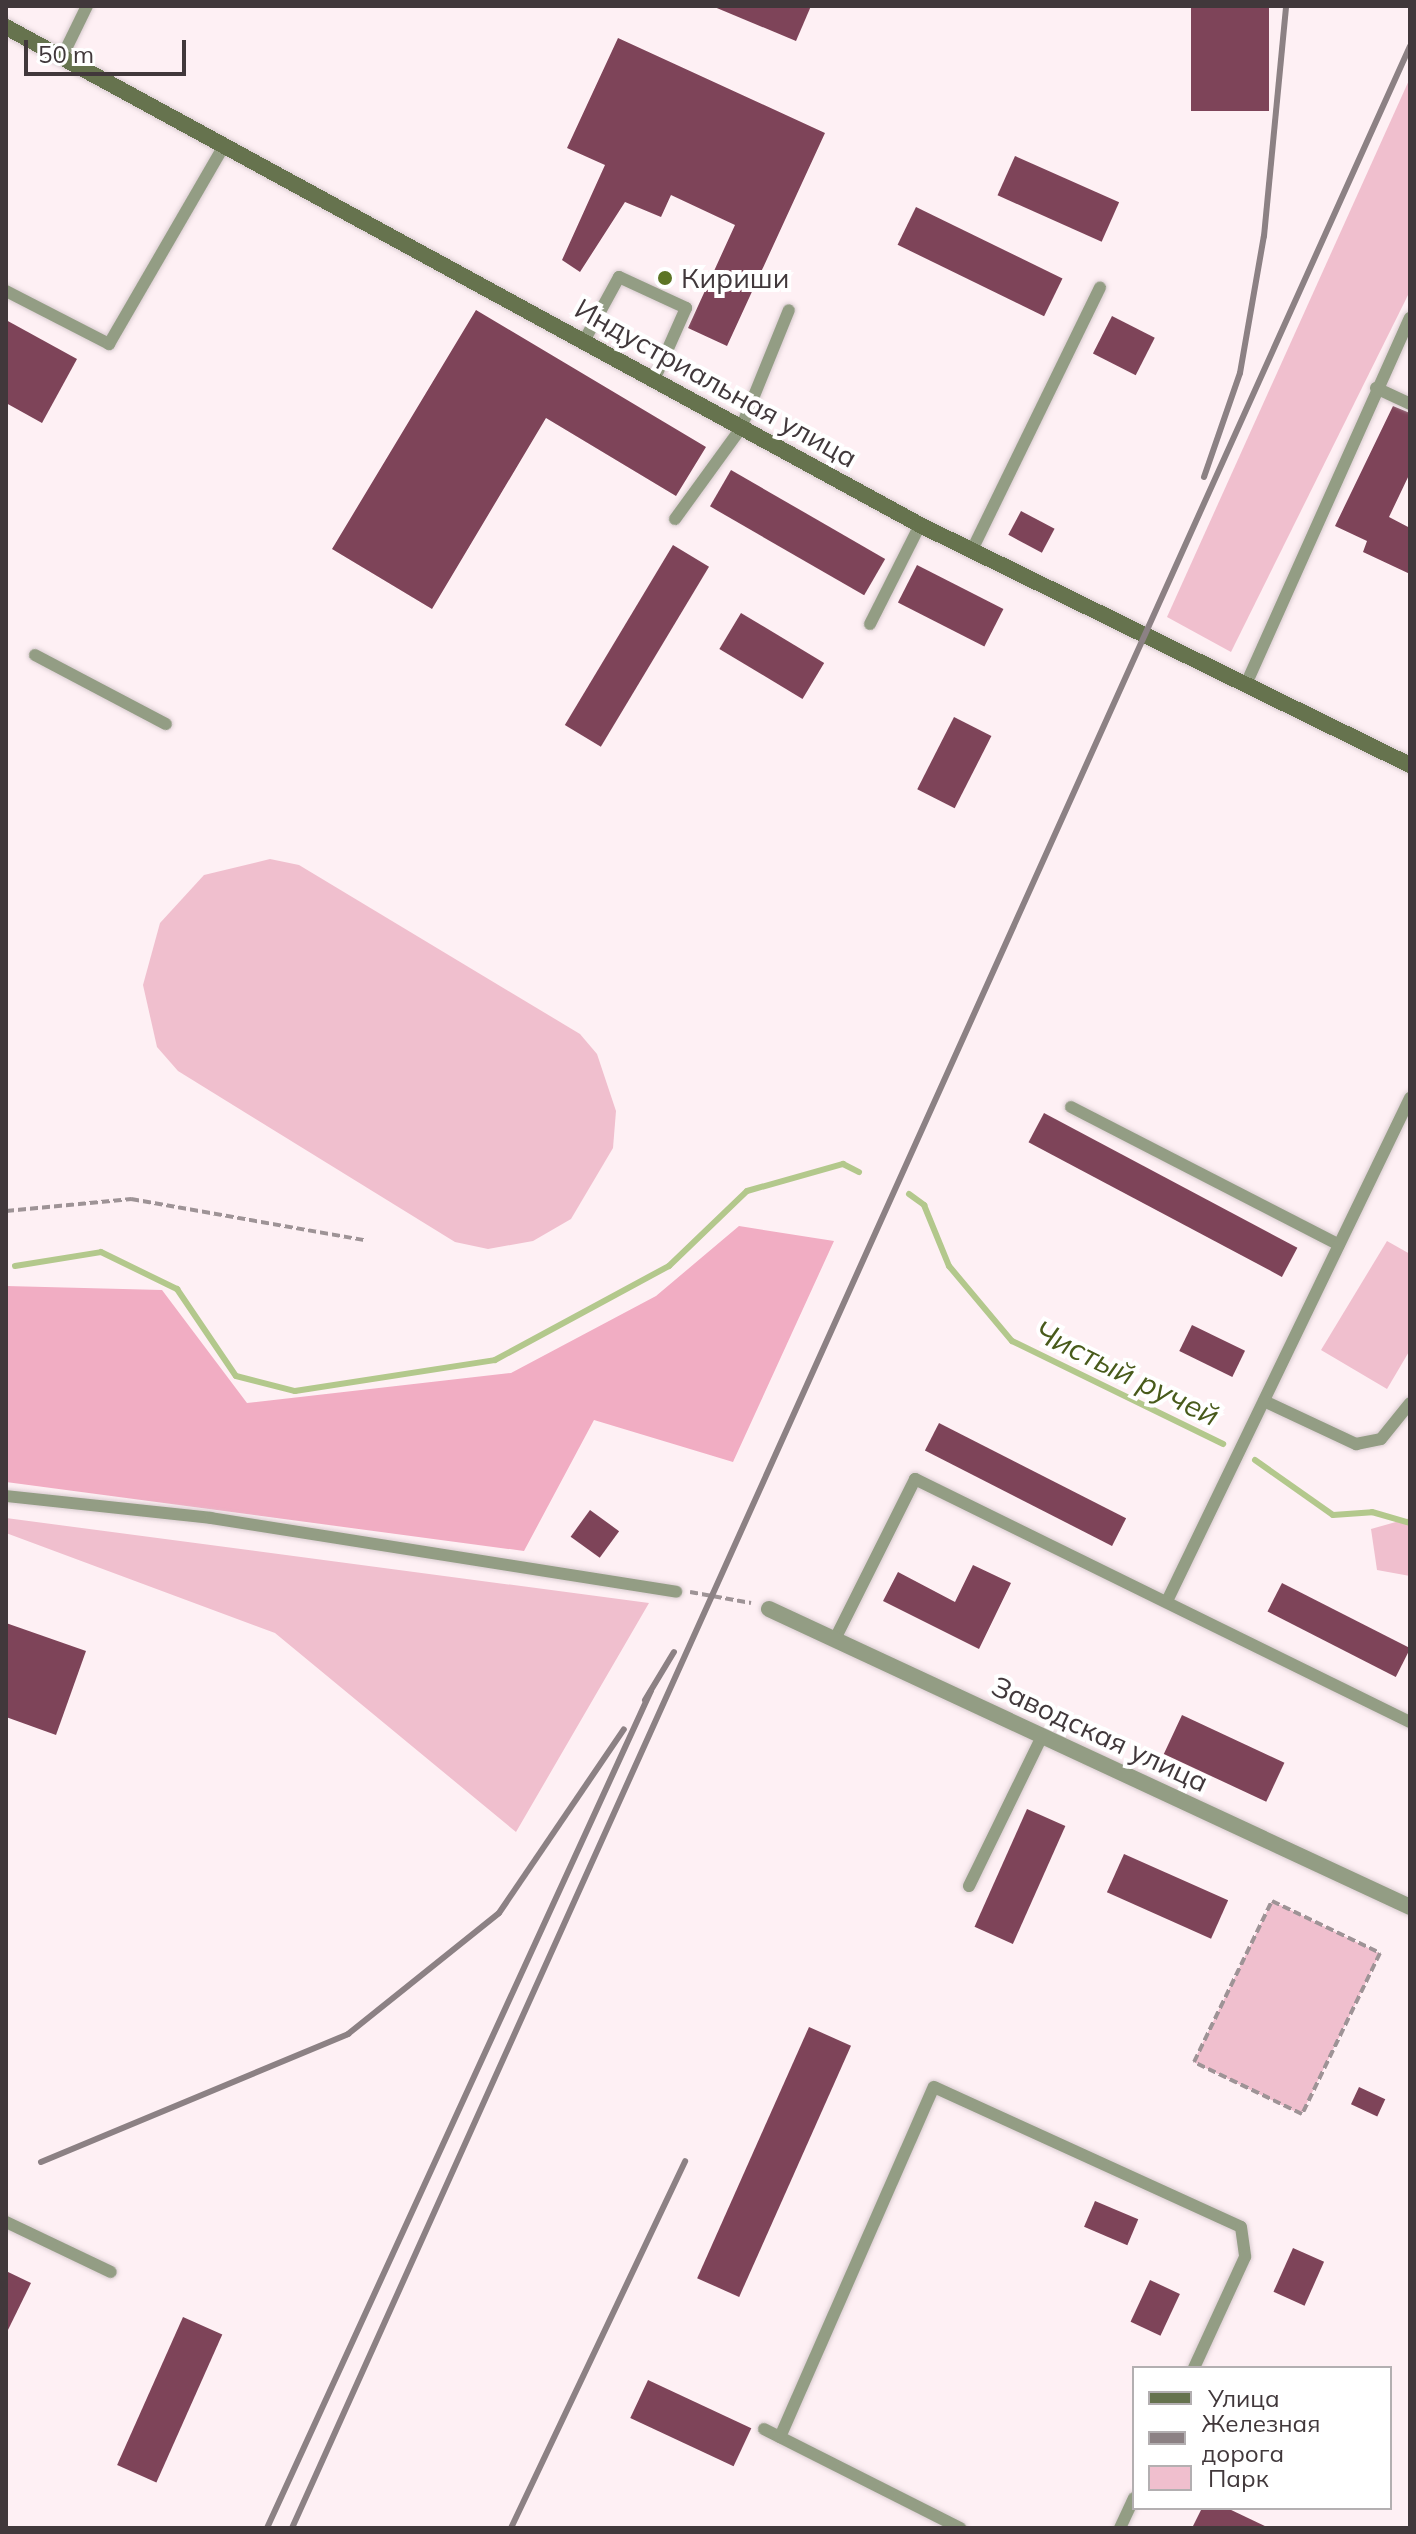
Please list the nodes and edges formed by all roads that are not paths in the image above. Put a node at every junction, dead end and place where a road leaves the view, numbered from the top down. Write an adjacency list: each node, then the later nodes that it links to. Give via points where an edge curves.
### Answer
1 (87, 6): 3 (lane)
2 (6, 27): 3 (main road, Индустриальная улица)
3 (62, 57): 4 (main road, Индустриальная улица)
4 (224, 146): 6 (lane, via 109,344); 9 (main road, Индустриальная улица)
5 (1100, 287): 16 (lane)
6 (6, 291)
7 (789, 310): 13 (lane)
8 (1410, 318): 11 (lane)
9 (584, 341): 10 (main road, Индустриальная улица); 10 (lane, via 619,277 686,308)
10 (655, 378): 13 (main road, Индустриальная улица)
11 (1376, 388): 12 (lane); 19 (lane)
12 (1410, 404)
13 (741, 428): 14 (lane); 15 (main road, Индустриальная улица)
14 (675, 519)
15 (920, 525): 16 (main road, Индустриальная улица); 17 (lane)
16 (972, 550): 19 (main road, Индустриальная улица)
17 (870, 624)
18 (35, 655): 20 (lane)
19 (1247, 682): 21 (main road, Индустриальная улица)
20 (166, 724)
21 (1410, 765)
22 (1410, 1098): 24 (lane)
23 (1071, 1107): 24 (lane)
24 (1339, 1245): 25 (lane)
25 (1264, 1401): 26 (lane, via 1356,1444 1381,1439); 29 (lane)
26 (1410, 1403)
27 (6, 1496): 28 (lane, via 211,1518)
28 (676, 1592)
29 (1167, 1601): 31 (lane, via 915,1479); 32 (lane)
30 (769, 1609): 31 (street, Заводская улица)
31 (835, 1639): 33 (street, Заводская улица)
32 (1410, 1722)
33 (1042, 1736): 34 (lane); 35 (street, Заводская улица)
34 (969, 1886)
35 (1409, 1903)
36 (6, 2222): 37 (lane)
37 (111, 2272)
38 (1195, 2366): 40 (lane, via 1245,2257 1241,2227 934,2087)
39 (764, 2429): 40 (lane)
40 (780, 2437): 42 (lane)
41 (1132, 2502): 43 (lane)
42 (960, 2528)
43 (1120, 2528)

